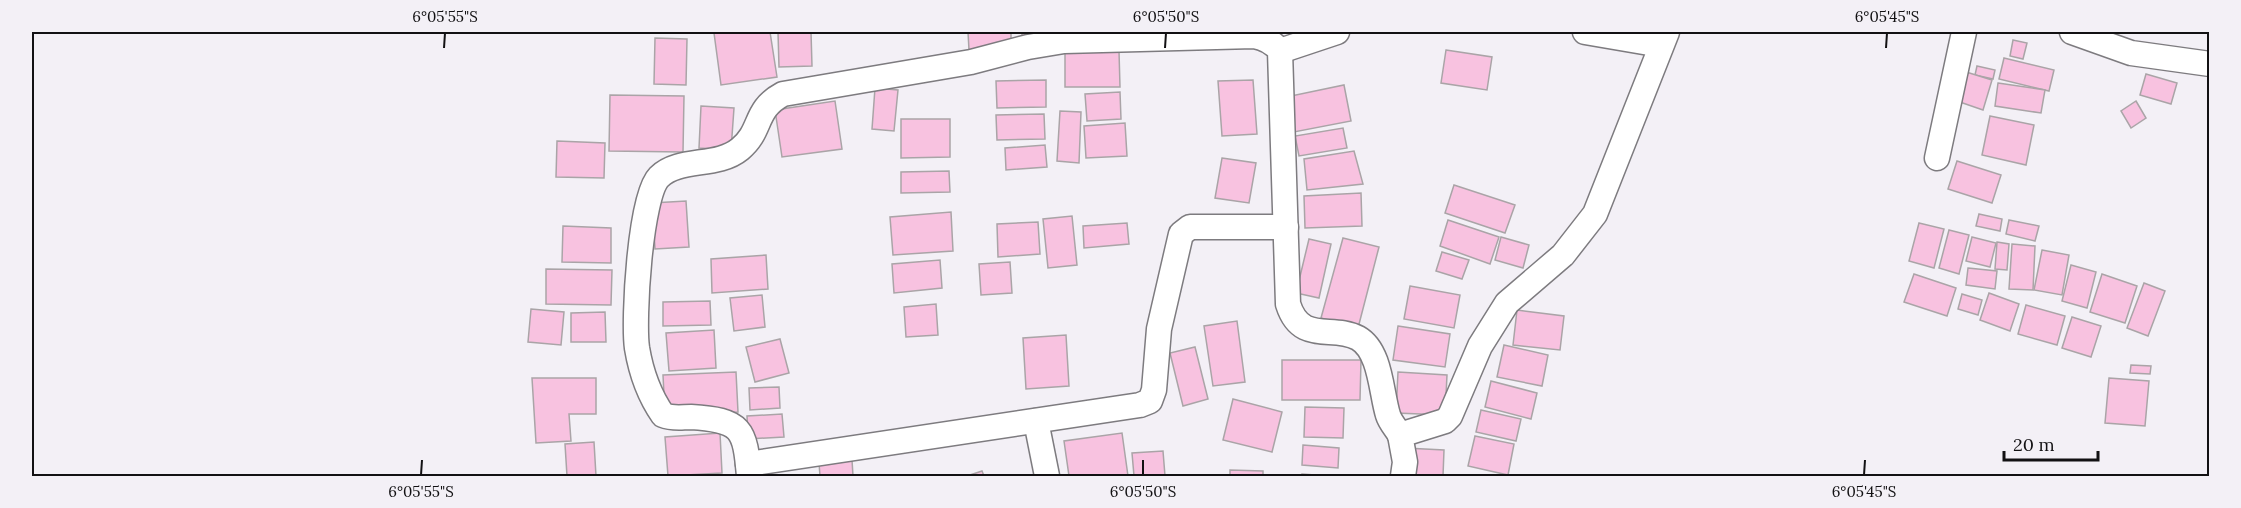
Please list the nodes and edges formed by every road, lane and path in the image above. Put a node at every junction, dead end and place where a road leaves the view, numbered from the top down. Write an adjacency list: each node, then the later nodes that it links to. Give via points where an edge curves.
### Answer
1 (1337, 32): 7 (street)
2 (1585, 32): 6 (street)
3 (1964, 32): 9 (street)
4 (2072, 32): 8 (street, via 2131,53)
5 (1204, 35): 7 (street, via 1264,38); 13 (street, via 1064,41 971,62 783,94 762,110 753,136 739,150 707,163 668,171 658,178 647,197 640,243 637,346 645,379 663,415 721,420 736,426 746,442)
6 (1664, 38): 12 (street, via 1595,214 1563,255 1507,303 1480,346 1450,416)
7 (1280, 51): 10 (street)
8 (2210, 64)
9 (1937, 158)
10 (1286, 227): 11 (street, via 1185,229 1159,329 1150,401); 12 (street, via 1288,304 1292,318 1317,332 1357,338 1365,344 1376,363 1388,416)
11 (1036, 421): 13 (street); 14 (street)
12 (1400, 435): 15 (street, via 1405,462)
13 (749, 470)
14 (1047, 477)
15 (1403, 477)

